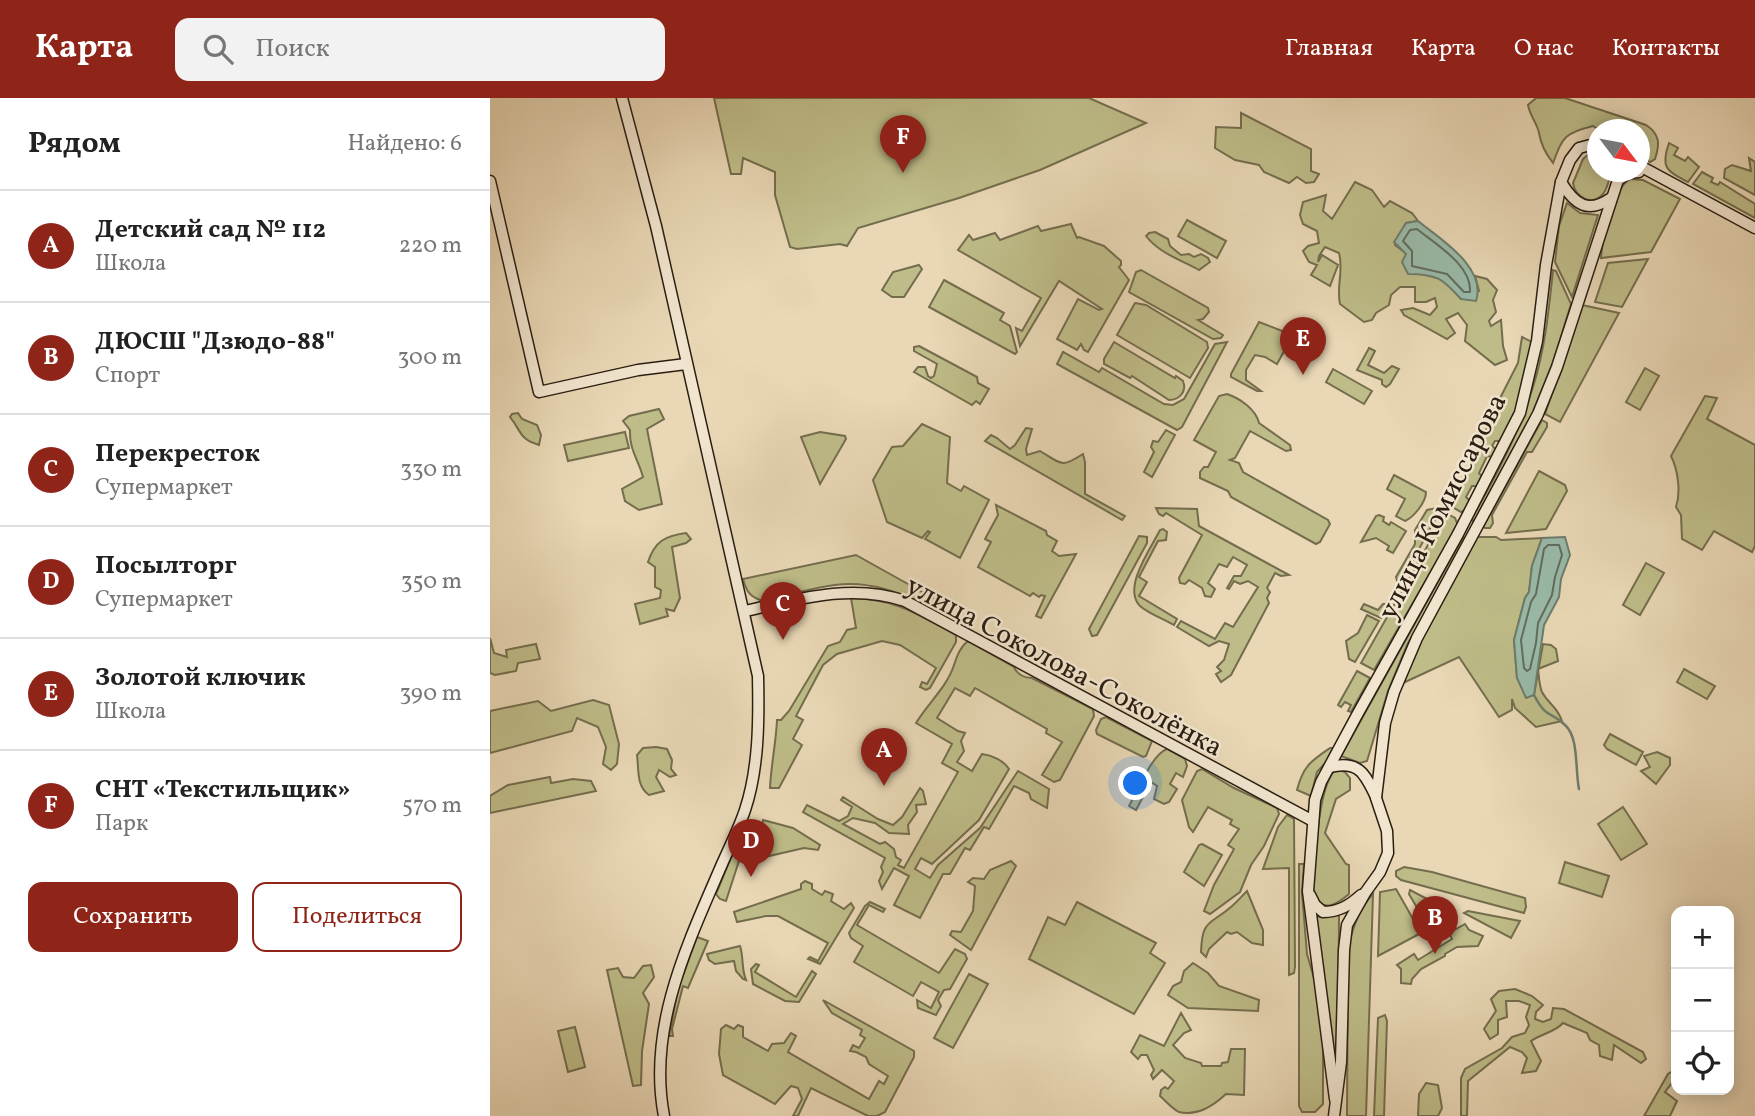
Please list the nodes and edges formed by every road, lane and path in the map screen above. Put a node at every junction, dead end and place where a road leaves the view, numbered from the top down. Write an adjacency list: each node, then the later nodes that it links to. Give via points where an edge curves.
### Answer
1 (622, 98): 9 (main road)
2 (1587, 146): 5 (main road, улица Комиссарова, via 1570,160)
3 (1650, 175): 8 (main road)
4 (490, 181): 9 (main road, via 539,393 638,370)
5 (1561, 182): 7 (main road, via 1582,206 1600,206); 11 (main road, улица Комиссарова, via 1537,341 1520,413)
6 (1617, 182): 7 (main road, улица Комиссарова)
7 (1612, 198): 12 (main road, улица Комиссарова, via 1538,414 1405,665 1385,723)
8 (1755, 228)
9 (686, 365): 10 (main road)
10 (745, 611): 13 (main road, улица Соколова-Соколёнка, via 839,592 862,591 905,601); 17 (main road, via 758,676 755,757 745,809 669,1002 660,1079)
11 (1330, 767): 12 (main road, via 1344,764 1359,769); 13 (main road, улица Комиссарова, via 1315,800)
12 (1376, 798): 15 (main road, улица Комиссарова, via 1387,831 1388,853)
13 (1313, 821): 14 (main road, улица Комиссарова)
14 (1308, 891): 15 (main road, улица Комиссарова, via 1323,912 1350,904); 16 (main road, улица Комиссарова)
15 (1365, 892): 16 (main road, улица Комиссарова, via 1347,925)
16 (1335, 1099): 18 (main road, улица Комиссарова)
17 (664, 1116)
18 (1334, 1116)

